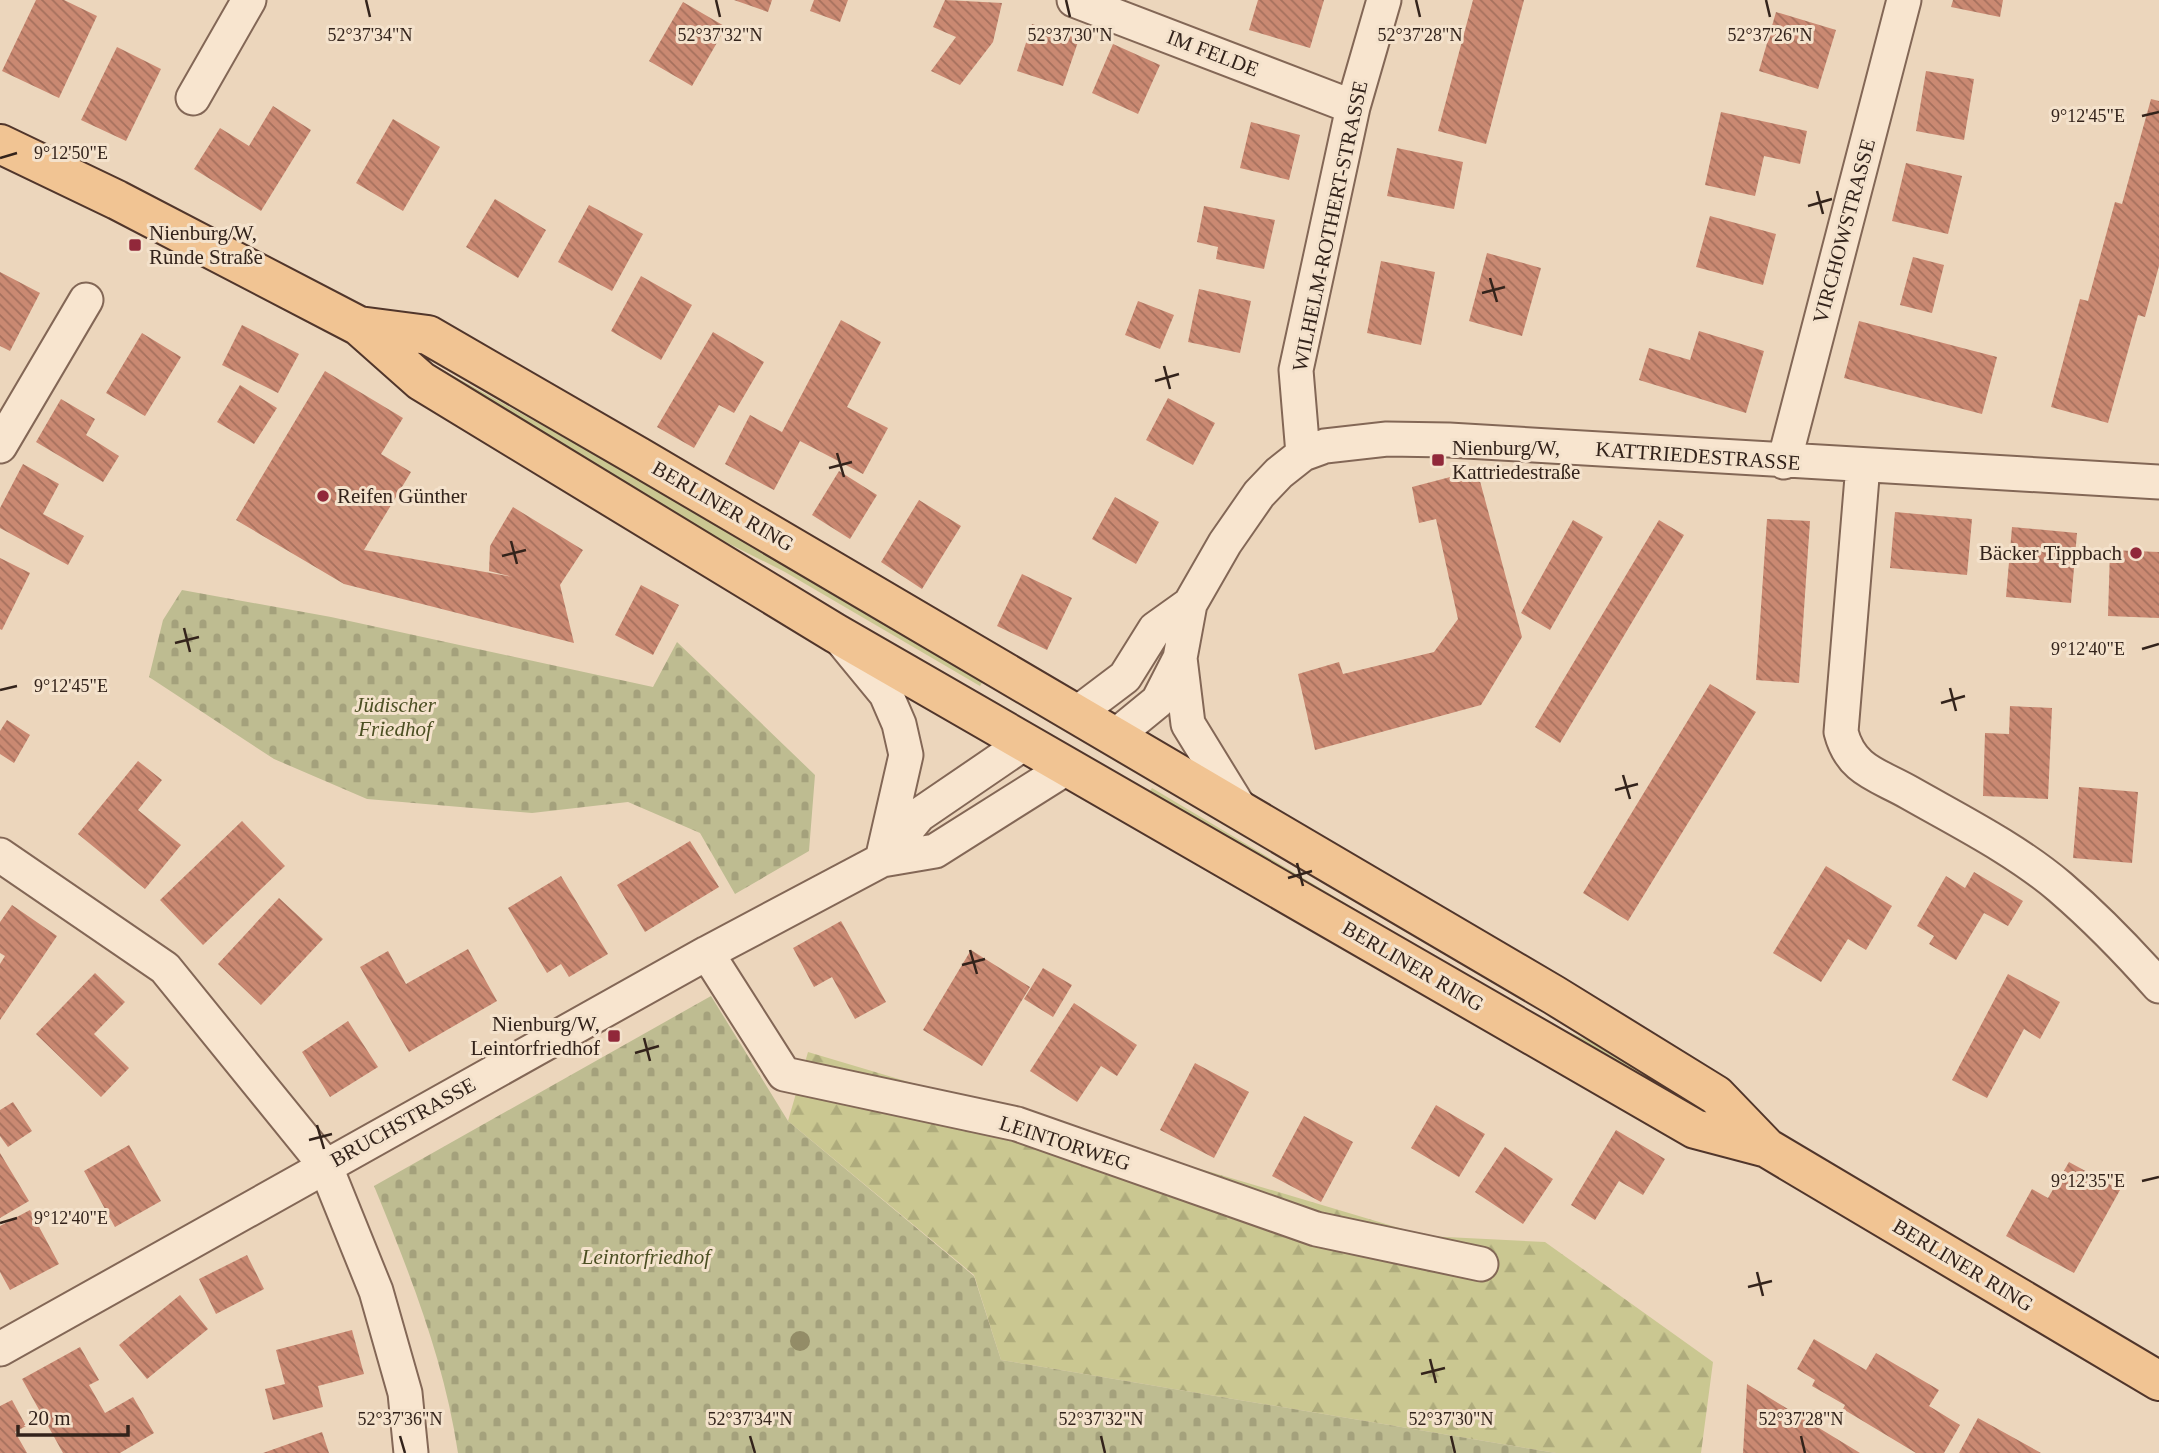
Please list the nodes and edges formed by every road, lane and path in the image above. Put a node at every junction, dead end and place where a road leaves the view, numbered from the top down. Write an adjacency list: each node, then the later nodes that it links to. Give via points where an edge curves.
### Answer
1 (249, 0): 5 (street)
2 (1074, 0): 6 (street, IM FELDE)
3 (1384, 0): 6 (street, WILHELM-ROTHERT-STRASSE)
4 (1904, 0): 12 (street, VIRCHOWSTRASSE)
5 (193, 98)
6 (1353, 107): 11 (street, WILHELM-ROTHERT-STRASSE, via 1296,370)
7 (0, 145): 9 (main road, BERLINER RING, via 117,200)
8 (86, 300): 10 (street)
9 (359, 326): 16 (main road, BERLINER RING, via 421,381); 18 (main road, BERLINER RING, via 428,335)
10 (0, 446)
11 (1303, 454): 12 (street, KATTRIEDESTRASSE, via 1325,446 1387,439); 15 (street, KATTRIEDESTRASSE, via 1259,494)
12 (1784, 462): 13 (street, KATTRIEDESTRASSE)
13 (1863, 465): 14 (street, KATTRIEDESTRASSE); 26 (street, via 1841,732 1851,758 2001,845 2059,886)
14 (2159, 482)
15 (1190, 604): 17 (street, KATTRIEDESTRASSE); 18 (street, KATTRIEDESTRASSE, via 1156,629 1125,677)
16 (835, 633): 20 (main road, BERLINER RING); 24 (street, via 886,694 906,755)
17 (1180, 658): 19 (street, KATTRIEDESTRASSE, via 1158,701); 22 (street, KATTRIEDESTRASSE, via 1188,724)
18 (1076, 714): 19 (main road, BERLINER RING); 20 (main road)
19 (1114, 737): 21 (main road); 22 (main road, BERLINER RING)
20 (1026, 742): 21 (main road, BERLINER RING); 24 (street, BRUCHSTRASSE, via 919,815)
21 (1068, 766): 24 (street, BRUCHSTRASSE, via 935,851); 27 (main road, BERLINER RING, via 1695,1129)
22 (1242, 812): 27 (main road, BERLINER RING, via 1716,1095)
23 (0, 855): 28 (street, via 164,968)
24 (882, 860): 25 (street, BRUCHSTRASSE)
25 (707, 953): 28 (street, BRUCHSTRASSE); 29 (street, LEINTORWEG, via 785,1074 1017,1124 1316,1229)
26 (2159, 986)
27 (1767, 1148): 31 (main road, BERLINER RING)
28 (325, 1166): 30 (street, BRUCHSTRASSE); 32 (street, via 376,1291 405,1393)
29 (1480, 1264)
30 (0, 1349)
31 (2159, 1381)
32 (411, 1453)

